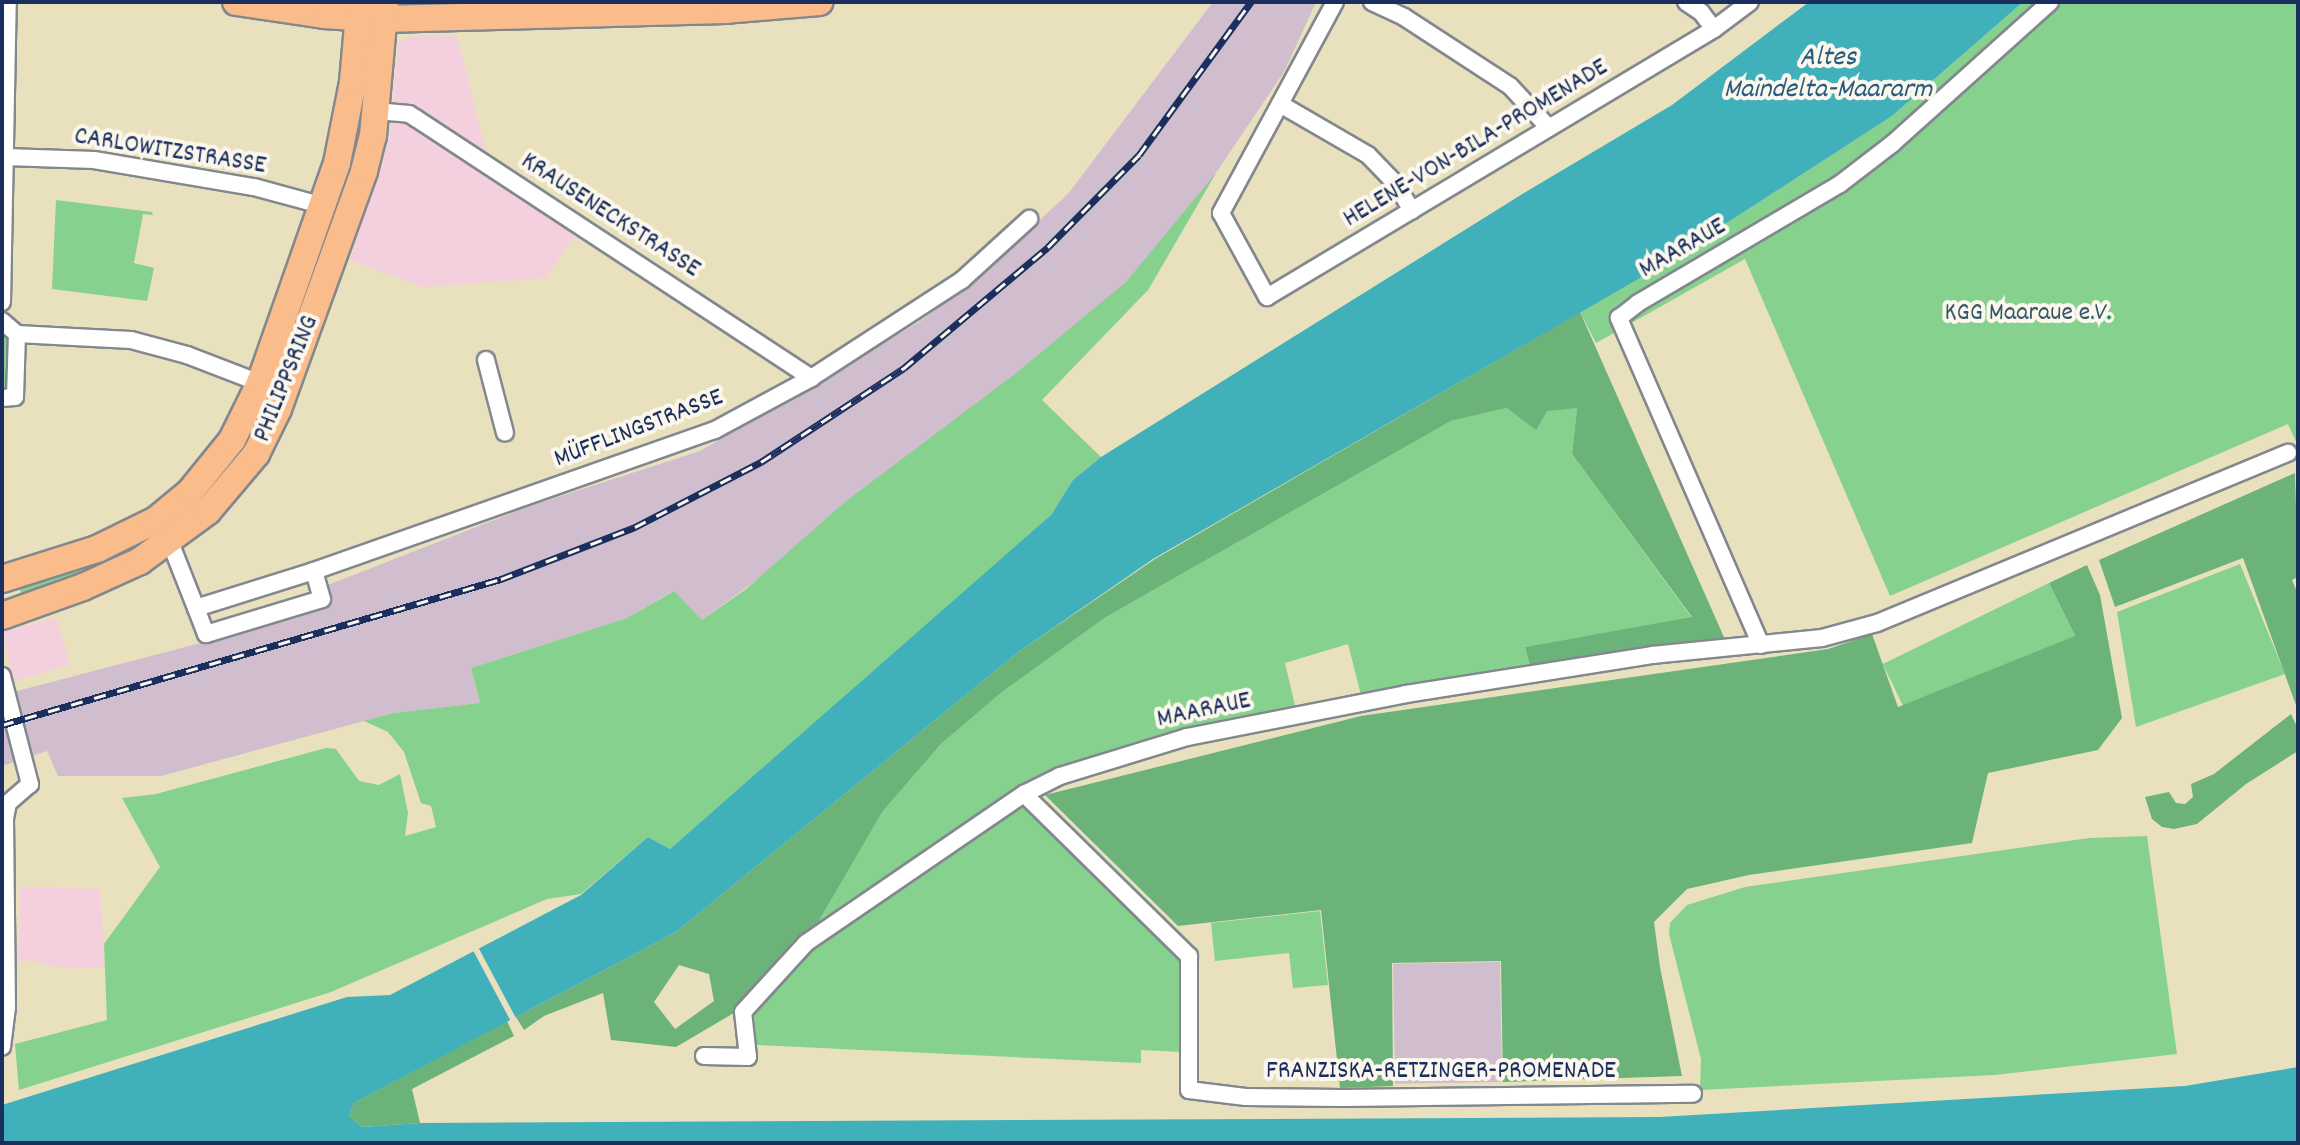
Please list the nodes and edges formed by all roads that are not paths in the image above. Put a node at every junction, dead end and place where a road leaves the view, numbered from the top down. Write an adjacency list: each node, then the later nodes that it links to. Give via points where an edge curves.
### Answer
1 (8, 2): 14 (street)
2 (236, 2): 9 (main road)
3 (820, 2): 9 (main road, via 726,10 490,14)
4 (1335, 2): 11 (street)
5 (1372, 2): 13 (street, via 1510,86)
6 (1686, 2): 10 (street)
7 (1750, 2): 10 (street, HELENE-VON-BILA-PROMENADE)
8 (2050, 2): 36 (street, MAARAUE, via 1840,184 1619,318)
9 (372, 8): 12 (main road, PHILIPPSRING); 15 (main road, PHILIPPSRING)
10 (1714, 29): 13 (street, HELENE-VON-BILA-PROMENADE)
11 (1280, 104): 18 (street, via 1368,155 1396,184); 18 (street, HELENE-VON-BILA-PROMENADE, via 1221,213 1267,297)
12 (376, 111): 16 (main road, PHILIPPSRING); 24 (street, KRAUSENECKSTRASSE, via 409,114)
13 (1549, 128): 18 (street, HELENE-VON-BILA-PROMENADE)
14 (6, 157): 17 (street, CARLOWITZSTRASSE, via 94,160 254,187); 20 (street)
15 (337, 163): 16 (main road, via 347,161); 17 (main road, PHILIPPSRING)
16 (364, 171): 30 (main road, PHILIPPSRING, via 278,409)
17 (324, 206): 25 (main road, PHILIPPSRING)
18 (1412, 211)
19 (1029, 219): 24 (street, MÜFFLINGSTRASSE, via 962,280)
20 (2, 302)
21 (2, 321): 22 (street)
22 (17, 334): 25 (street, via 131,340); 26 (street, via 15,397)
23 (486, 360): 27 (street)
24 (811, 378): 32 (street, MÜFFLINGSTRASSE, via 715,430)
25 (260, 383): 29 (main road, PHILIPPSRING)
26 (2, 398)
27 (505, 433)
28 (2288, 453): 36 (street, MAARAUE, via 1877,623 1822,638)
29 (220, 457): 30 (main road, via 234,470); 33 (main road, PHILIPPSRING, via 174,507 128,536)
30 (244, 471): 31 (main road, PHILIPPSRING)
31 (170, 542): 34 (street); 35 (main road, PHILIPPSRING, via 117,573)
32 (314, 571): 34 (street, MÜFFLINGSTRASSE); 34 (street, via 322,599 206,634)
33 (2, 579)
34 (196, 608)
35 (2, 616)
36 (1761, 645): 38 (street, MAARAUE, via 1652,655 1406,694 1187,737 1060,776)
37 (2, 676): 39 (street, via 30,784 8,803)
38 (1024, 794): 41 (street, MAARAUE, via 806,943 743,1012 748,1057); 42 (street, FRANZISKA-RETZINGER-PROMENADE, via 1189,956 1189,1090 1246,1097 1342,1098)
39 (4, 891): 40 (street, via 7,1007)
40 (2, 1047)
41 (704, 1056)
42 (1693, 1094)

